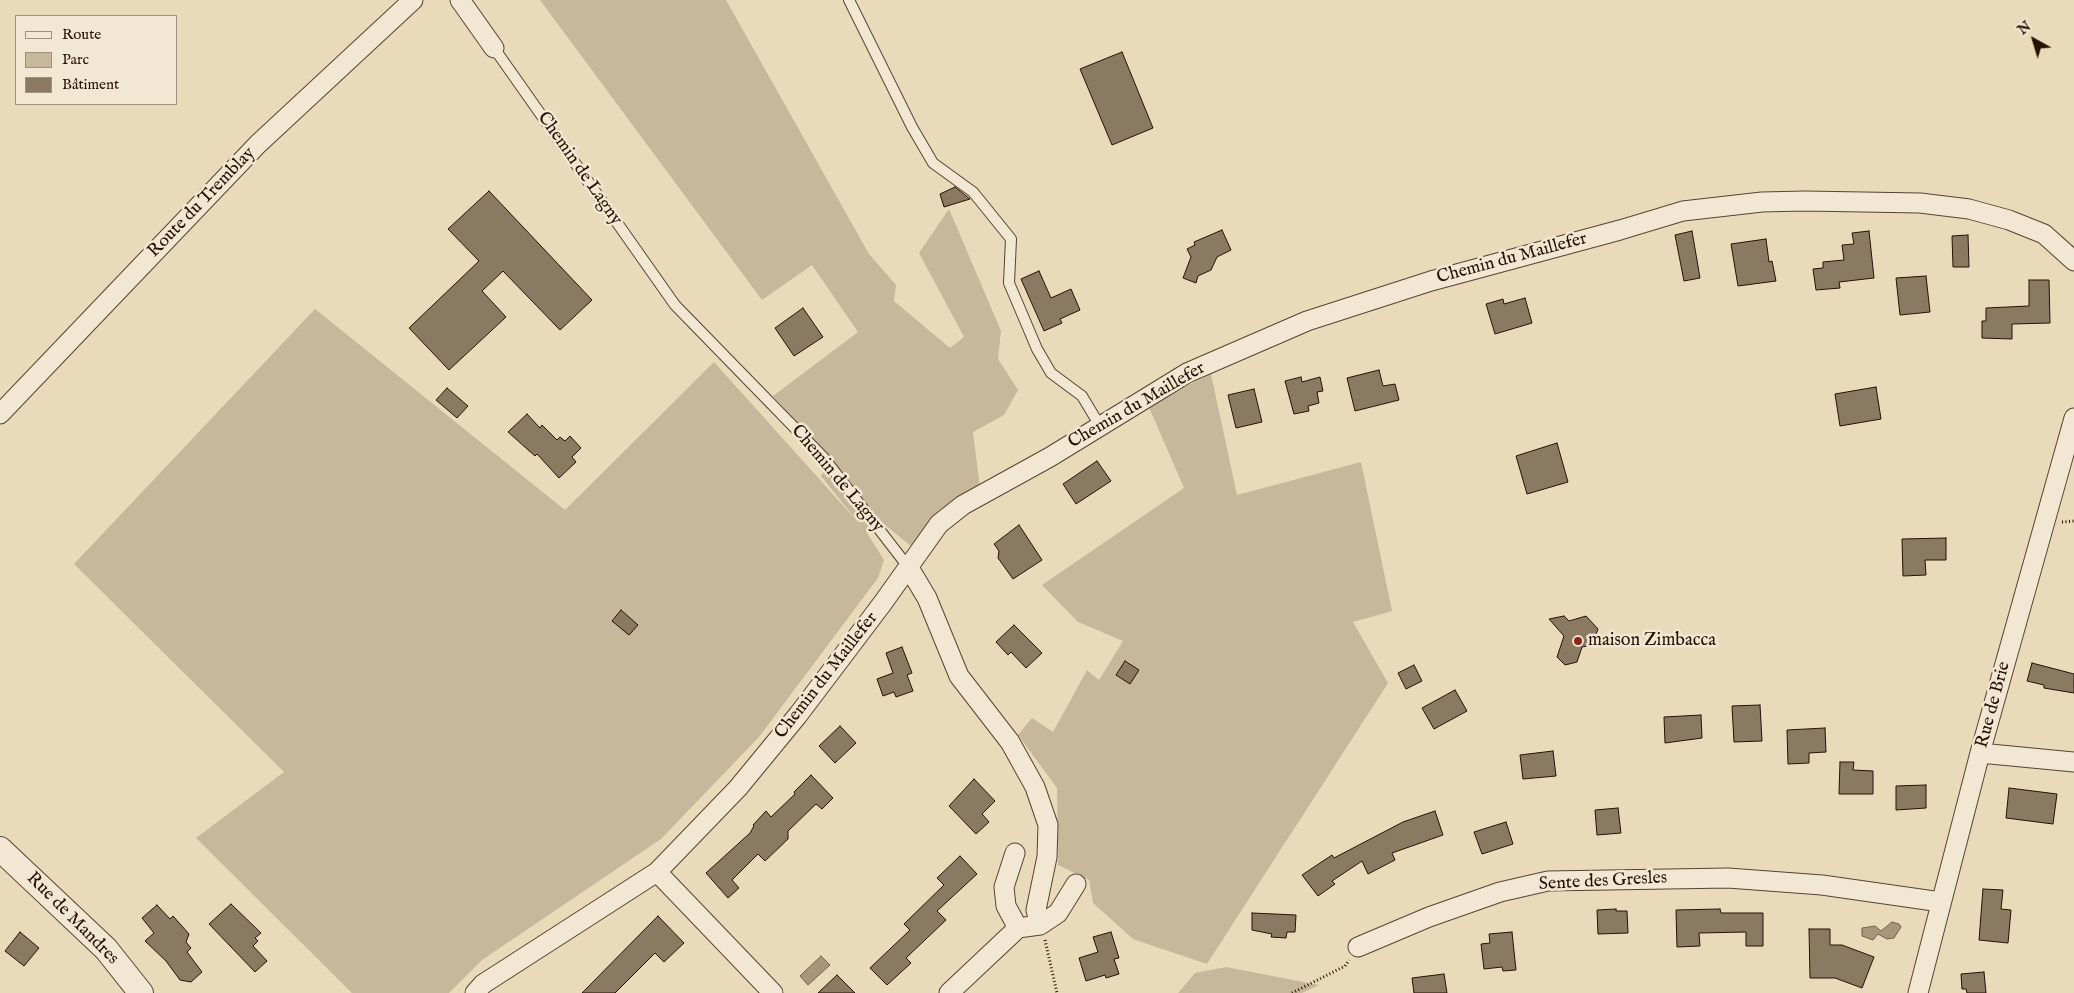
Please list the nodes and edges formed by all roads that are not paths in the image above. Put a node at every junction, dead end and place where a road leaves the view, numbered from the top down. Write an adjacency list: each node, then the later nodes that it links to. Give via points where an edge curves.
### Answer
1 (413, 0): 6 (street, Route du Tremblay, via 258,144)
2 (460, 0): 4 (street, Chemin de Lagny)
3 (849, 0): 8 (lane, via 933,163 974,192 1011,239 1009,283 1037,349 1051,373 1082,396)
4 (494, 48): 9 (lane, Chemin de Lagny, via 675,304 824,458)
5 (2074, 261): 8 (street, Chemin du Maillefer, via 2044,234 1969,209 1806,200 1683,211 1431,280 1307,321 1187,374)
6 (0, 414)
7 (2074, 418): 10 (street, Rue de Brie)
8 (1100, 426): 9 (street, Chemin du Maillefer, via 963,505 939,524 920,547)
9 (909, 568): 14 (street, Chemin du Maillefer, via 738,788); 17 (street, Chemin de Lagny, via 926,598 959,676 1010,742 1035,787 1048,825 1047,858 1036,910)
10 (1980, 753): 11 (street); 16 (street, Rue de Brie)
11 (2074, 762)
12 (0, 849): 20 (street, Rue de Mandres, via 106,949)
13 (1014, 853): 18 (street, via 1004,887 1006,906)
14 (657, 872): 21 (street, Chemin du Maillefer, via 483,984); 22 (street)
15 (1076, 884): 17 (street, via 1058,913)
16 (1941, 902): 19 (street, Sente des Gresles, via 1822,885 1728,878 1548,881 1491,895 1429,916); 24 (street, Rue de Brie)
17 (1040, 924): 18 (street)
18 (1018, 928): 23 (street)
19 (1358, 947)
20 (141, 993)
21 (474, 993)
22 (773, 993)
23 (949, 993)
24 (1918, 993)

